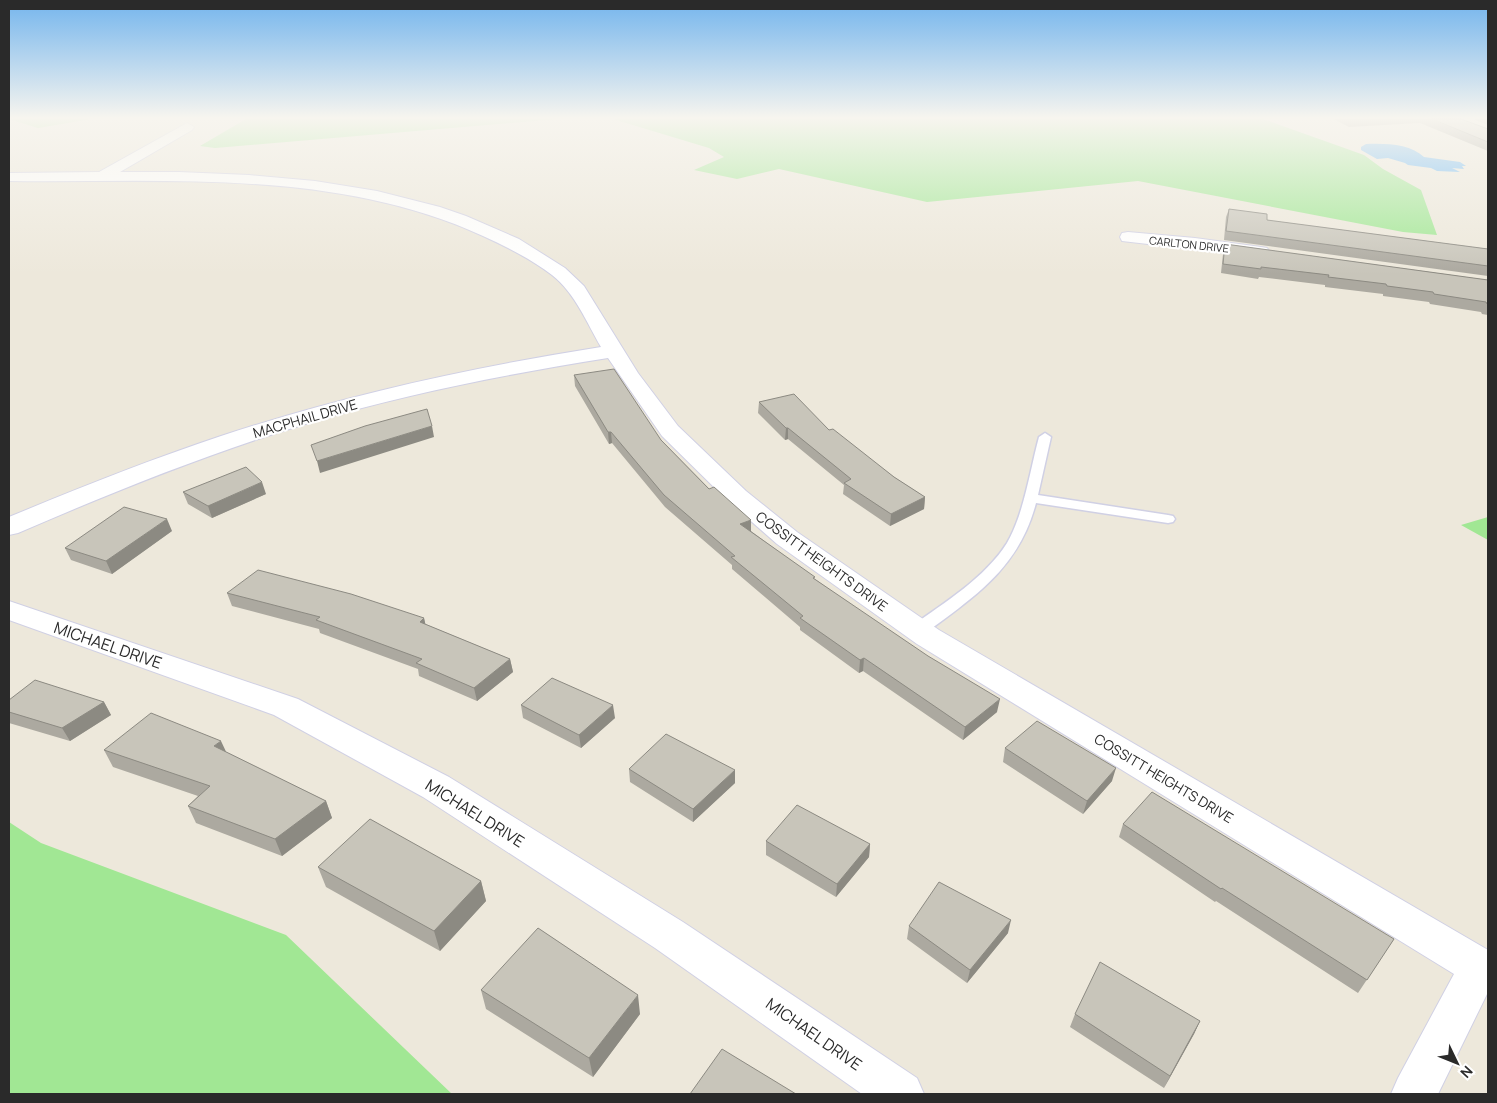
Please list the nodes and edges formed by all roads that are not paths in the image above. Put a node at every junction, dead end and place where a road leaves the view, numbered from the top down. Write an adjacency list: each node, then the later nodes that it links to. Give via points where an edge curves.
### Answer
1 (112, 170): 2 (street)
2 (103, 176): 3 (street, COSSITT HEIGHTS DRIVE); 6 (street, COSSITT HEIGHTS DRIVE, via 215,177 314,186 406,202 460,219 513,243 559,272 577,290)
3 (9, 177)
4 (1128, 237): 5 (street, CARLTON DRIVE)
5 (1280, 255)
6 (614, 351): 10 (street, MACPHAIL DRIVE, via 460,378 318,413 172,460); 12 (street, COSSITT HEIGHTS DRIVE, via 670,431 715,476 786,538)
7 (1045, 437): 8 (lane)
8 (1029, 498): 9 (lane); 12 (lane, via 1022,527 1002,558 960,599)
9 (1168, 519)
10 (9, 527)
11 (9, 610): 14 (street, MICHAEL DRIVE, via 286,707 436,787 669,935)
12 (918, 630): 13 (street, COSSITT HEIGHTS DRIVE)
13 (1484, 970): 15 (street)
14 (901, 1094)
15 (1414, 1094)

